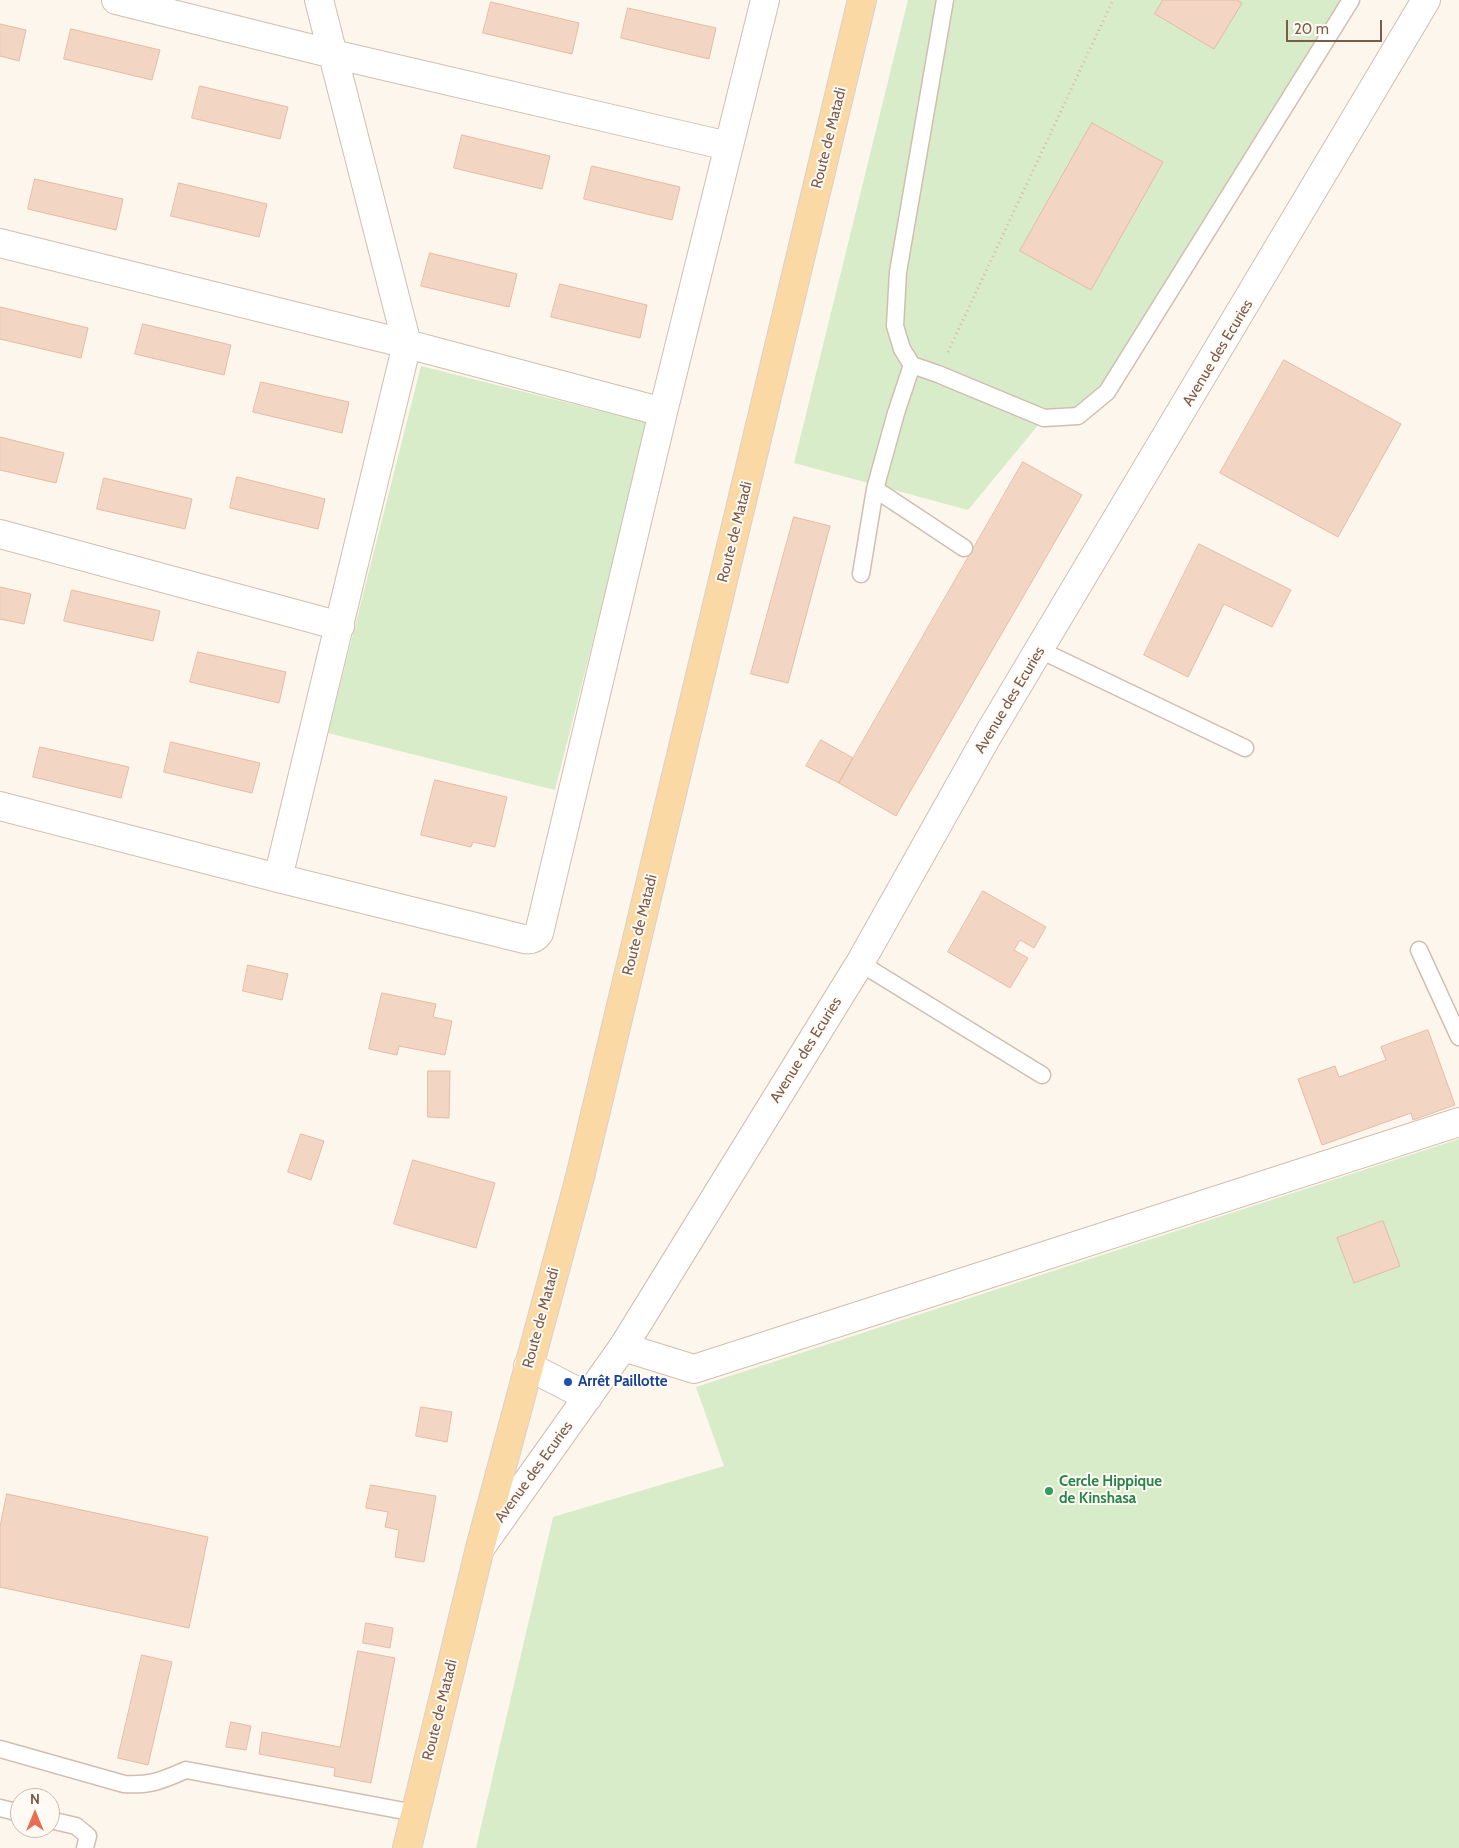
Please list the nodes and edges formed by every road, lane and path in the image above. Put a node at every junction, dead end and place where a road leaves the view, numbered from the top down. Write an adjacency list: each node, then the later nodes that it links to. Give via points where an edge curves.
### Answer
1 (116, 0): 9 (street)
2 (319, 0): 9 (street)
3 (765, 0): 10 (street)
4 (862, 0): 31 (main road, Route de Matadi, via 582,1167)
5 (945, 0): 13 (lane, via 898,272 895,326 902,349)
6 (1113, 0): 14 (path)
7 (1351, 0): 14 (lane, via 1107,392 1078,416 1044,418)
8 (1426, 0): 21 (street, Avenue des Ecuries)
9 (333, 54): 10 (street); 12 (street)
10 (728, 146): 15 (street)
11 (0, 244): 12 (street)
12 (407, 344): 15 (street); 20 (street)
13 (912, 365): 14 (lane); 16 (lane)
14 (938, 374)
15 (663, 412): 24 (street, via 539,933 529,940 524,939)
16 (875, 489): 18 (lane); 19 (lane)
17 (0, 534): 20 (street)
18 (964, 548)
19 (861, 574)
20 (340, 626): 24 (street)
21 (1040, 650): 22 (lane); 26 (street, Avenue des Ecuries)
22 (1245, 748)
23 (0, 806): 24 (street)
24 (278, 878)
25 (1419, 950): 27 (lane)
26 (860, 963): 28 (lane); 30 (street, Avenue des Ecuries)
27 (1459, 1037)
28 (1042, 1075)
29 (1459, 1122): 30 (street, via 694,1369)
30 (623, 1346): 32 (street, Avenue des Ecuries)
31 (528, 1366): 32 (street); 33 (main road, Route de Matadi)
32 (588, 1397): 33 (street, Avenue des Ecuries)
33 (480, 1548): 35 (main road, Route de Matadi)
34 (0, 1749): 35 (lane, via 124,1784 142,1786 186,1770)
35 (415, 1812): 38 (main road, Route de Matadi)
36 (60, 1822): 37 (lane, via 76,1826 88,1836)
37 (85, 1848)
38 (407, 1848)

